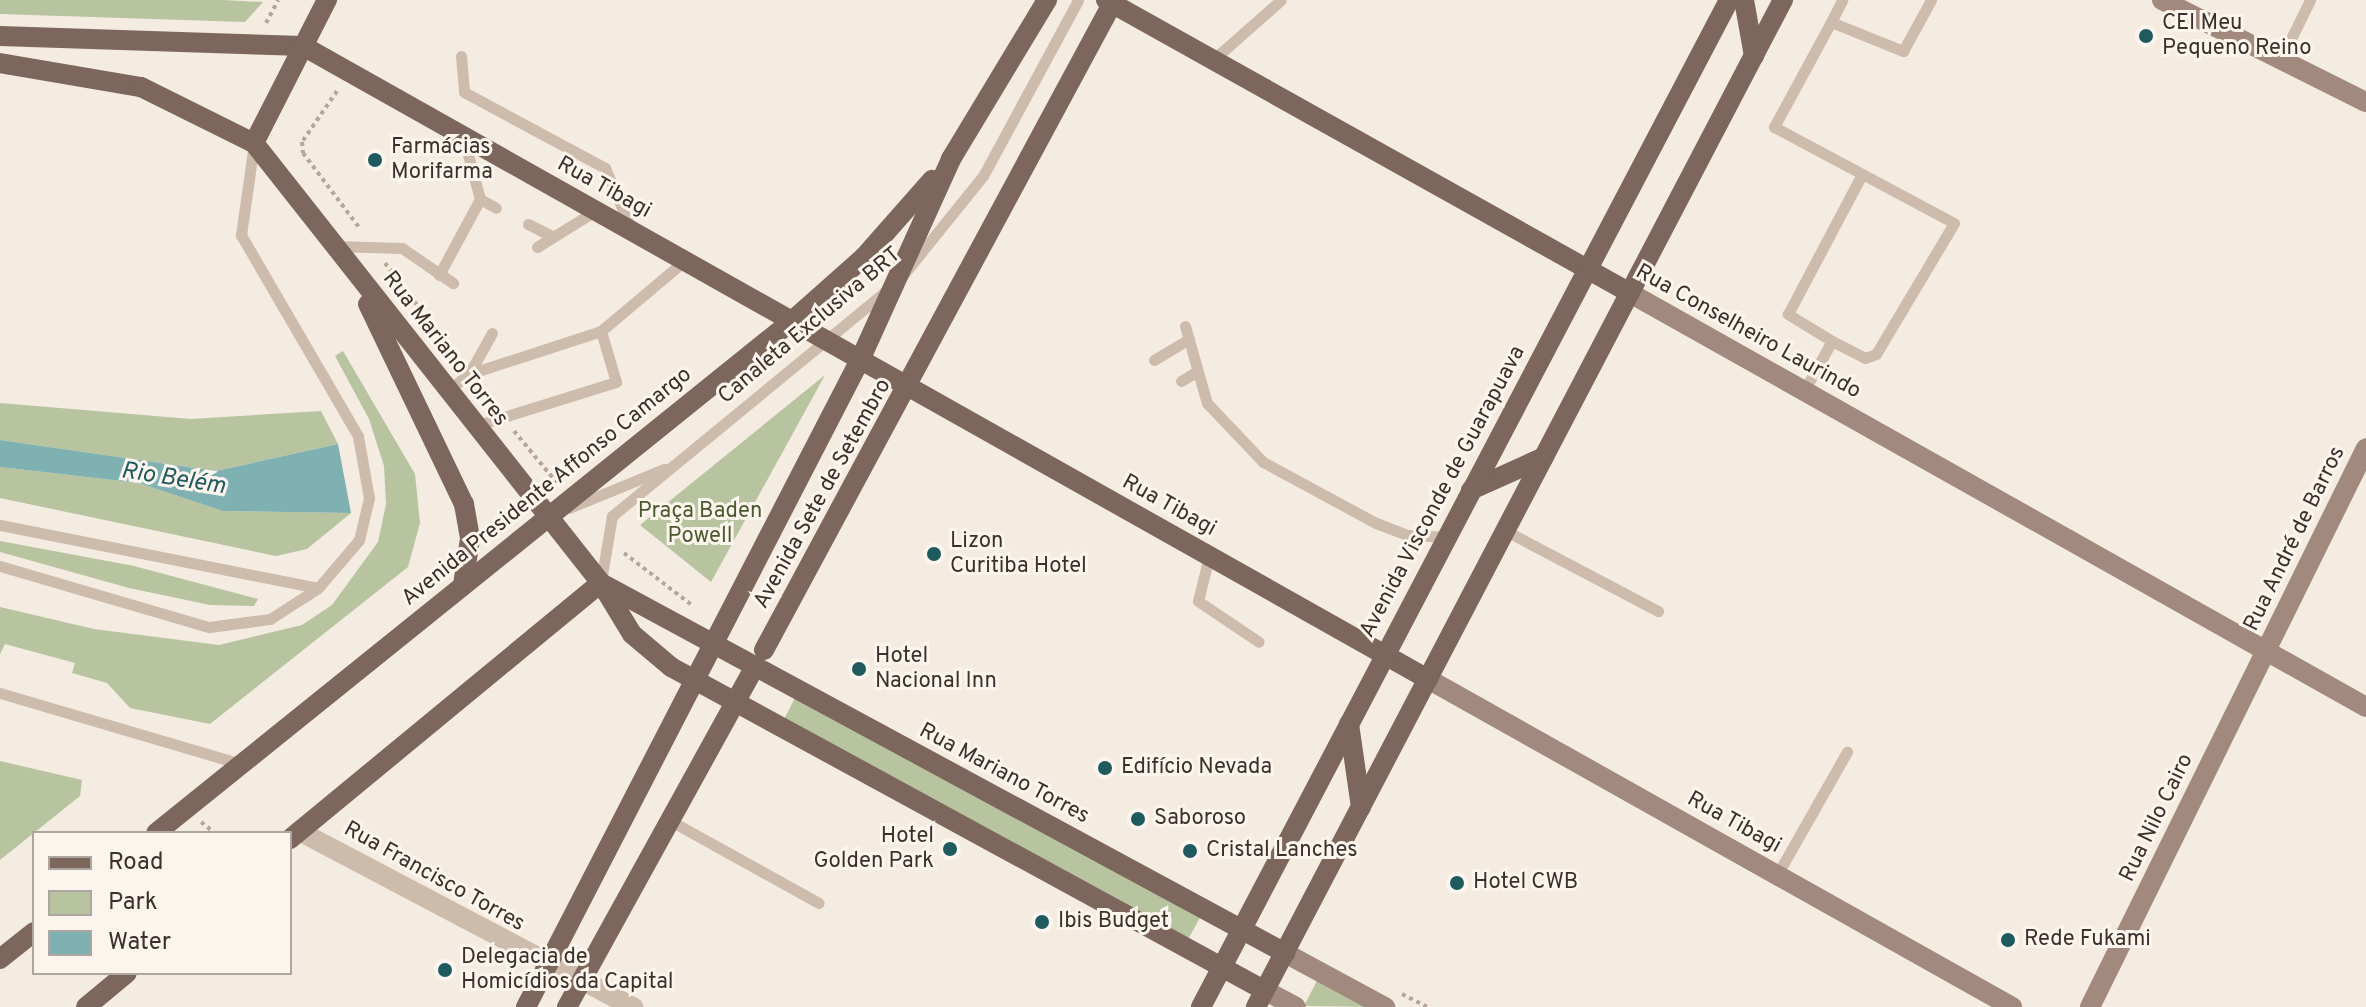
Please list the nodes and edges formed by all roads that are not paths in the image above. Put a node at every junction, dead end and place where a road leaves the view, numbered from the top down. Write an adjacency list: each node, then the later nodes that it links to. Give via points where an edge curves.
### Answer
1 (327, 0): 15 (main road)
2 (1047, 0): 24 (main road, Avenida Sete de Setembro)
3 (1078, 0): 39 (lane, Canaleta Exclusiva BRT, via 971,194)
4 (1281, 0): 18 (lane)
5 (1729, 0): 36 (main road, Avenida Visconde de Guarapuava)
6 (1744, 0): 17 (main road)
7 (1783, 0): 17 (main road)
8 (1842, 0): 13 (lane)
9 (1931, 0): 13 (lane, via 1903,51)
10 (2162, 0): 19 (main road)
11 (2310, 0): 19 (lane)
12 (1111, 1): 18 (main road, Rua Conselheiro Laurindo); 53 (main road, Avenida Sete de Setembro)
13 (1831, 22): 25 (lane, via 1774,130)
14 (0, 36): 15 (main road)
15 (303, 46): 22 (main road, Rua Tibagi); 23 (main road)
16 (461, 56): 30 (lane, via 464,92 605,168)
17 (1754, 56): 40 (main road)
18 (1214, 59): 36 (main road, Rua Conselheiro Laurindo)
19 (2281, 59): 21 (main road)
20 (0, 63): 23 (main road, via 141,87)
21 (2366, 102)
22 (463, 136): 26 (lane); 28 (main road, Rua Tibagi)
23 (254, 143): 32 (main road, Rua Mariano Torres); 69 (lane, via 241,235 358,436 367,475 359,540)
24 (951, 159): 39 (main road, Avenida Sete de Setembro); 41 (main road, Avenida Presidente Affonso Camargo, via 864,257)
25 (1861, 176): 46 (lane, via 1788,314); 46 (lane, via 1954,227 1876,354 1865,358)
26 (480, 199): 27 (lane); 37 (lane)
27 (496, 208)
28 (595, 211): 30 (main road, Rua Tibagi); 31 (lane)
29 (528, 224): 31 (lane)
30 (631, 231): 34 (main road, Rua Tibagi)
31 (552, 236): 33 (lane)
32 (334, 246): 35 (main road, Rua Mariano Torres); 37 (lane, via 402,248)
33 (537, 247)
34 (684, 261): 41 (main road, Rua Tibagi); 43 (lane)
35 (349, 264): 54 (main road, Rua Mariano Torres); 68 (main road, via 464,504 470,539)
36 (1587, 269): 40 (main road, Rua Conselheiro Laurindo); 60 (main road, Avenida Visconde de Guarapuava)
37 (439, 275): 38 (lane)
38 (453, 283)
39 (891, 287): 47 (lane, Canaleta Exclusiva BRT); 48 (main road, Avenida Sete de Setembro)
40 (1630, 293): 55 (main road, Rua Conselheiro Laurindo); 58 (main road)
41 (792, 321): 47 (main road, Rua Tibagi); 61 (main road, Avenida Presidente Affonso Camargo)
42 (1185, 326): 45 (lane)
43 (601, 331): 51 (lane); 56 (lane, via 616,382)
44 (492, 333): 51 (lane)
45 (1189, 339): 49 (lane); 50 (lane)
46 (1832, 341): 55 (lane)
47 (828, 342): 48 (main road, Rua Tibagi); 59 (lane, Canaleta Exclusiva BRT)
48 (860, 360): 53 (main road, Rua Tibagi); 72 (main road, Avenida Sete de Setembro)
49 (1154, 360)
50 (1196, 372): 52 (lane); 64 (lane, via 1220,423 1263,462 1376,523 1407,535)
51 (469, 374): 54 (lane)
52 (1181, 381)
53 (910, 388): 65 (main road, Rua Tibagi); 75 (main road, Avenida Sete de Setembro)
54 (447, 391): 56 (main road, Rua Mariano Torres)
55 (1804, 391): 73 (main road, Rua Conselheiro Laurindo)
56 (474, 427): 61 (main road, Rua Mariano Torres)
57 (2366, 448): 73 (main road, Rua André de Barros)
58 (1544, 457): 60 (main road); 63 (main road)
59 (676, 464): 61 (lane, Canaleta Exclusiva BRT); 67 (lane, Canaleta Exclusiva BRT, via 612,516)
60 (1471, 490): 64 (main road, Avenida Visconde de Guarapuava)
61 (545, 518): 67 (main road, Rua Mariano Torres); 68 (main road, Avenida Presidente Affonso Camargo)
62 (0, 525): 69 (lane)
63 (1506, 531): 70 (lane); 76 (main road)
64 (1447, 537): 74 (main road, Avenida Visconde de Guarapuava)
65 (1209, 556): 71 (lane, via 1198,601); 74 (main road, Rua Tibagi)
66 (0, 566): 69 (lane, via 209,627 270,619)
67 (601, 583): 72 (main road, Rua Mariano Torres); 77 (main road, Rua Mariano Torres, via 632,634); 87 (main road)
68 (463, 585): 83 (main road, Avenida Presidente Affonso Camargo)
69 (318, 588)
70 (1658, 611)
71 (1259, 642)
72 (713, 645): 75 (main road, Rua Mariano Torres); 77 (main road, Avenida Sete de Setembro)
73 (2267, 651): 80 (main road, Rua Conselheiro Laurindo); 107 (main road, Rua Nilo Cairo)
74 (1385, 655): 76 (main road, Rua Tibagi); 81 (main road, Avenida Visconde de Guarapuava)
75 (760, 658): 79 (main road, Avenida Sete de Setembro); 90 (main road, Rua Mariano Torres)
76 (1428, 679): 84 (main road); 88 (main road, Rua Tibagi)
77 (694, 682): 79 (main road, Rua Mariano Torres); 94 (main road, Avenida Sete de Setembro)
78 (0, 693): 83 (lane)
79 (735, 703): 85 (main road, Avenida Sete de Setembro); 95 (main road, Rua Mariano Torres)
80 (2366, 707)
81 (1349, 724): 84 (main road); 90 (main road, Avenida Visconde de Guarapuava)
82 (1847, 752): 88 (lane)
83 (242, 764): 86 (main road, Avenida Presidente Affonso Camargo)
84 (1361, 807): 92 (main road)
85 (669, 820): 89 (lane); 97 (main road, Avenida Sete de Setembro)
86 (158, 831)
87 (295, 835): 94 (street, Rua Francisco Torres)
88 (1777, 875): 106 (main road, Rua Tibagi)
89 (819, 903)
90 (1242, 929): 92 (main road, Rua Mariano Torres); 95 (main road, Avenida Visconde de Guarapuava)
91 (32, 934): 93 (main road)
92 (1285, 953): 98 (main road); 105 (main road, Rua Mariano Torres)
93 (0, 959)
94 (548, 966): 97 (street, Rua Francisco Torres); 100 (main road, Avenida Sete de Setembro)
95 (1221, 966): 98 (main road, Rua Mariano Torres); 103 (main road, Avenida Visconde de Guarapuava)
96 (125, 975): 99 (main road)
97 (581, 980): 101 (main road, Avenida Sete de Setembro); 102 (street, Rua Francisco Torres)
98 (1260, 998): 104 (main road, Rua Mariano Torres)
99 (86, 1007)
100 (526, 1007)
101 (567, 1007)
102 (633, 1007)
103 (1201, 1007)
104 (1296, 1007)
105 (1385, 1007)
106 (2012, 1007)
107 (2090, 1007)

